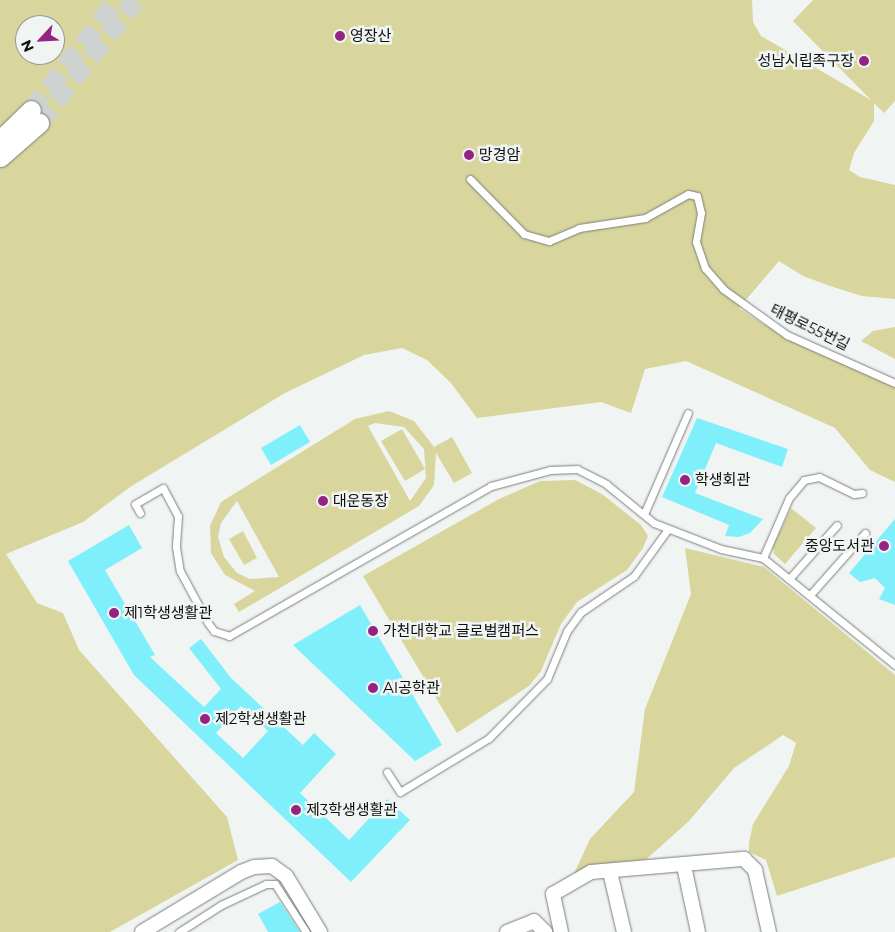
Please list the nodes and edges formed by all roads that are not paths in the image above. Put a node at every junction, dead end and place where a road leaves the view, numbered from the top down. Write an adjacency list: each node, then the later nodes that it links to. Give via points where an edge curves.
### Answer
1 (0, 140): 2 (main road, via 35,116)
2 (0, 157)
3 (470, 179): 4 (lane, 태평로55번길, via 524,234 548,241 579,228 645,218 688,194 697,196 701,213 696,242 705,268 723,289 787,335)
4 (895, 383)
5 (688, 413): 8 (lane)
6 (862, 493): 12 (lane, via 854,494 819,477 804,480 789,498)
7 (140, 513): 8 (lane, via 135,504 163,488 178,516 176,547 180,571 214,631 229,636 450,506 491,486 529,474 576,470 606,484)
8 (644, 514): 10 (lane)
9 (837, 525): 13 (lane)
10 (668, 529): 12 (lane, via 721,549); 16 (lane, via 634,576 581,612 567,631 547,679 489,738 400,792)
11 (865, 533): 14 (lane)
12 (763, 558): 13 (lane)
13 (789, 579): 14 (lane)
14 (810, 595): 15 (lane)
15 (895, 665)
16 (387, 772)
17 (684, 866): 18 (street); 27 (street); 28 (street, via 744,859 755,870)
18 (610, 872): 25 (street, via 591,872 553,894); 26 (street)
19 (142, 932): 22 (street, via 241,872 254,866 272,866 286,876)
20 (179, 932): 21 (lane, via 221,905 266,884 275,884)
21 (306, 932)
22 (320, 932)
23 (508, 932): 24 (street, via 534,921)
24 (545, 932)
25 (562, 932)
26 (624, 932)
27 (698, 932)
28 (769, 932)

